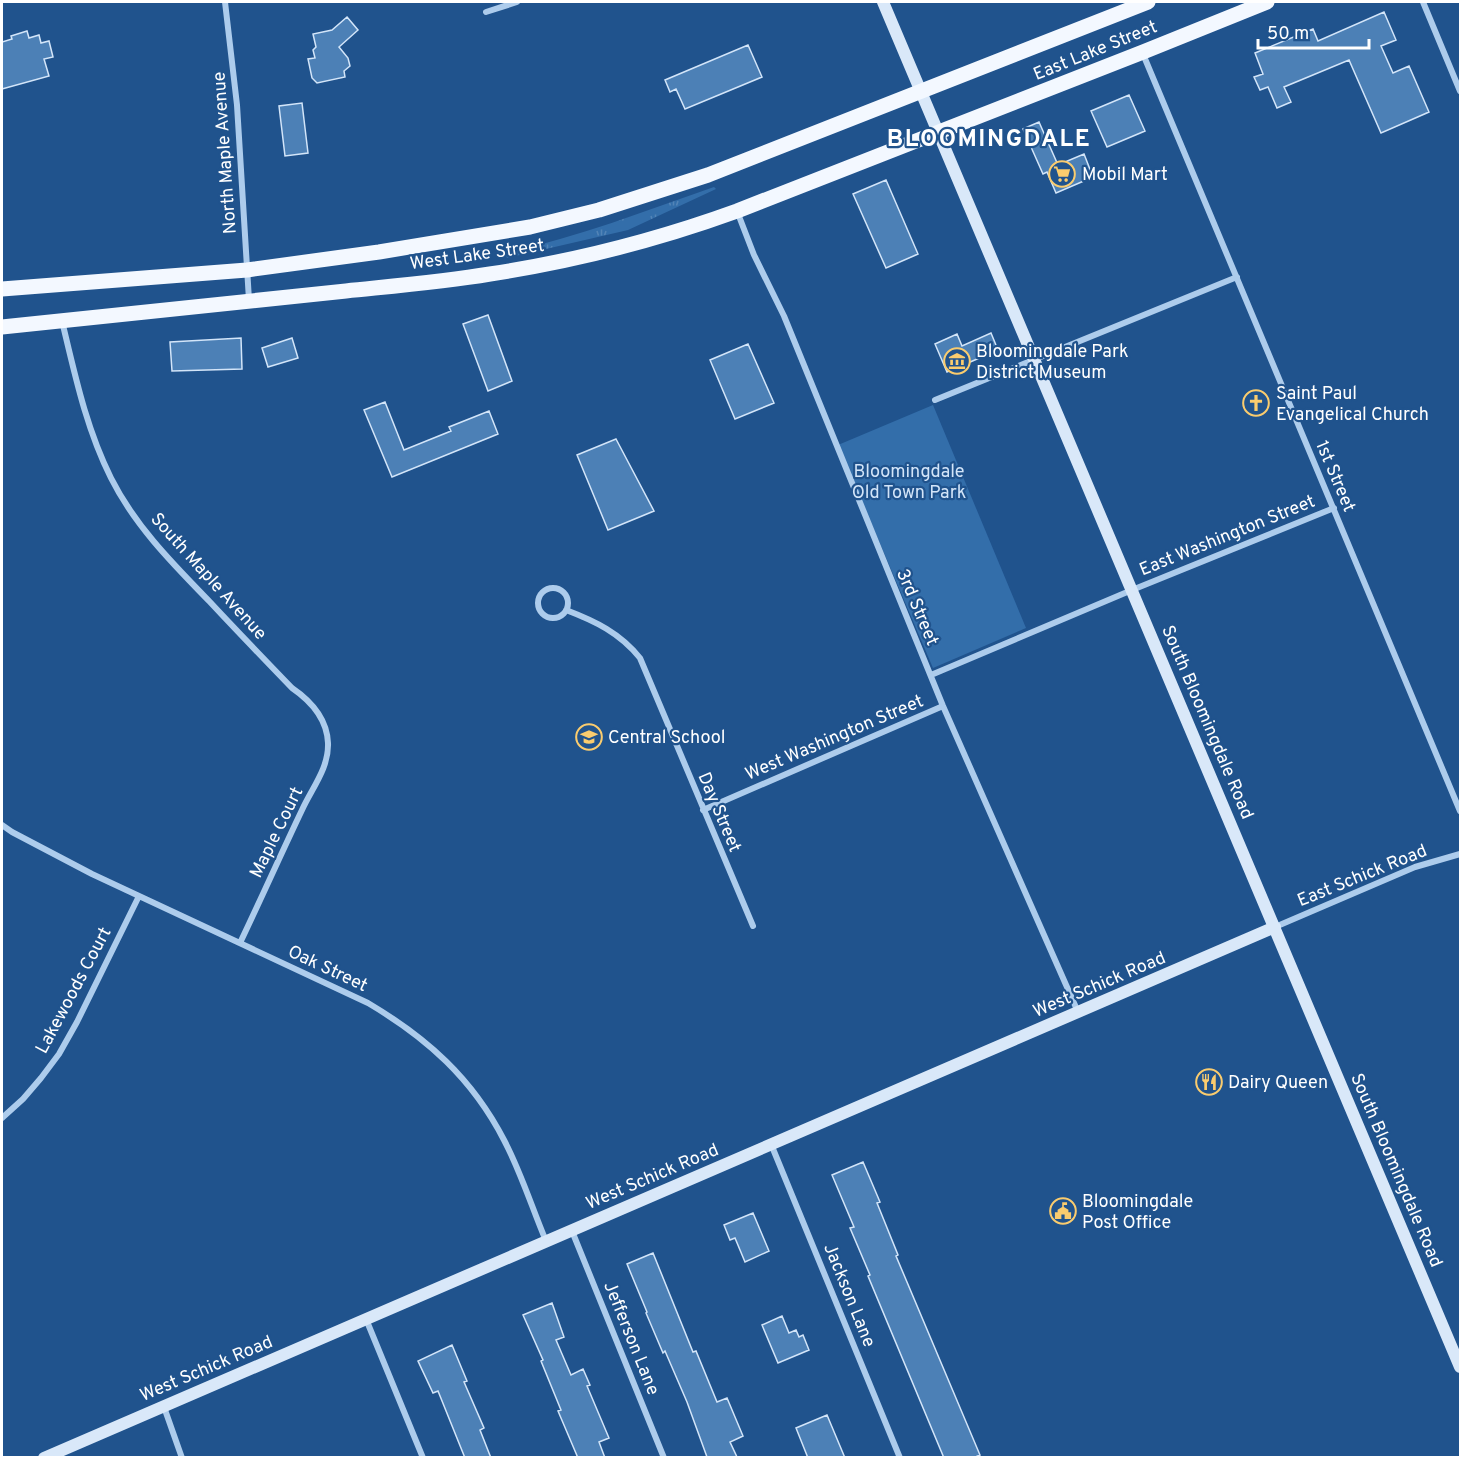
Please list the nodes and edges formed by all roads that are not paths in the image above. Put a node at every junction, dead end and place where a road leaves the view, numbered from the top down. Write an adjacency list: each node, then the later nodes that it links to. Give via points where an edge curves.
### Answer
1 (225, 2): 13 (street, North Maple Avenue, via 237,105)
2 (517, 2): 7 (street)
3 (883, 2): 10 (main road, South Bloomingdale Road)
4 (1148, 2): 10 (main road, East Lake Street)
5 (1267, 2): 8 (main road, East Lake Street)
6 (1423, 2): 9 (street)
7 (486, 12)
8 (1143, 52): 11 (main road, East Lake Street); 14 (street, 1st Street)
9 (1461, 91)
10 (921, 92): 11 (main road, South Bloomingdale Road); 13 (main road, West Lake Street, via 708,175 599,210 473,238)
11 (937, 132): 12 (main road, West Lake Street); 19 (main road, South Bloomingdale Road)
12 (737, 211): 16 (main road, West Lake Street, via 648,240 490,274); 24 (street, 3rd Street)
13 (247, 270): 15 (main road, West Lake Street); 16 (street, North Maple Avenue)
14 (1237, 277): 19 (street); 21 (street, 1st Street)
15 (2, 289)
16 (249, 302): 17 (main road, West Lake Street)
17 (62, 321): 18 (main road, West Lake Street); 26 (street, South Maple Avenue, via 94,440 131,512 177,569 314,707)
18 (2, 327)
19 (1035, 359): 20 (street); 22 (main road, South Bloomingdale Road)
20 (935, 400)
21 (1334, 508): 22 (street, East Washington Street); 28 (street, 1st Street)
22 (1132, 590): 24 (street, West Washington Street); 33 (main road, South Bloomingdale Road)
23 (566, 610): 23 (street, Day Street, via 567,598 559,590 548,589 539,596 538,608 546,617 557,618); 27 (street, Day Street, via 617,634 640,658)
24 (931, 675): 25 (street, 3rd Street)
25 (944, 706): 27 (street, West Washington Street); 35 (street, 3rd Street)
26 (326, 732): 34 (street, Maple Court, via 327,763)
27 (703, 810): 32 (street, Day Street)
28 (1461, 812)
29 (2, 825): 31 (street, Oak Street)
30 (1461, 854): 33 (street, East Schick Road, via 1414,867)
31 (139, 896): 34 (street, Oak Street); 36 (street, Lakewoods Court, via 59,1054 23,1099)
32 (753, 926)
33 (1275, 927): 35 (main road, West Schick Road); 41 (main road, South Bloomingdale Road)
34 (240, 943): 39 (street, Oak Street, via 368,1003 437,1051 491,1116)
35 (1078, 1012): 37 (main road, West Schick Road)
36 (2, 1118)
37 (771, 1144): 38 (main road, West Schick Road); 47 (street, Jackson Lane)
38 (572, 1230): 39 (main road, West Schick Road); 46 (street, Jefferson Lane)
39 (546, 1241): 40 (main road, West Schick Road)
40 (366, 1319): 42 (main road, West Schick Road); 45 (street)
41 (1461, 1367)
42 (164, 1406): 43 (main road, West Schick Road); 44 (street)
43 (44, 1458)
44 (182, 1458)
45 (423, 1458)
46 (664, 1458)
47 (900, 1458)

